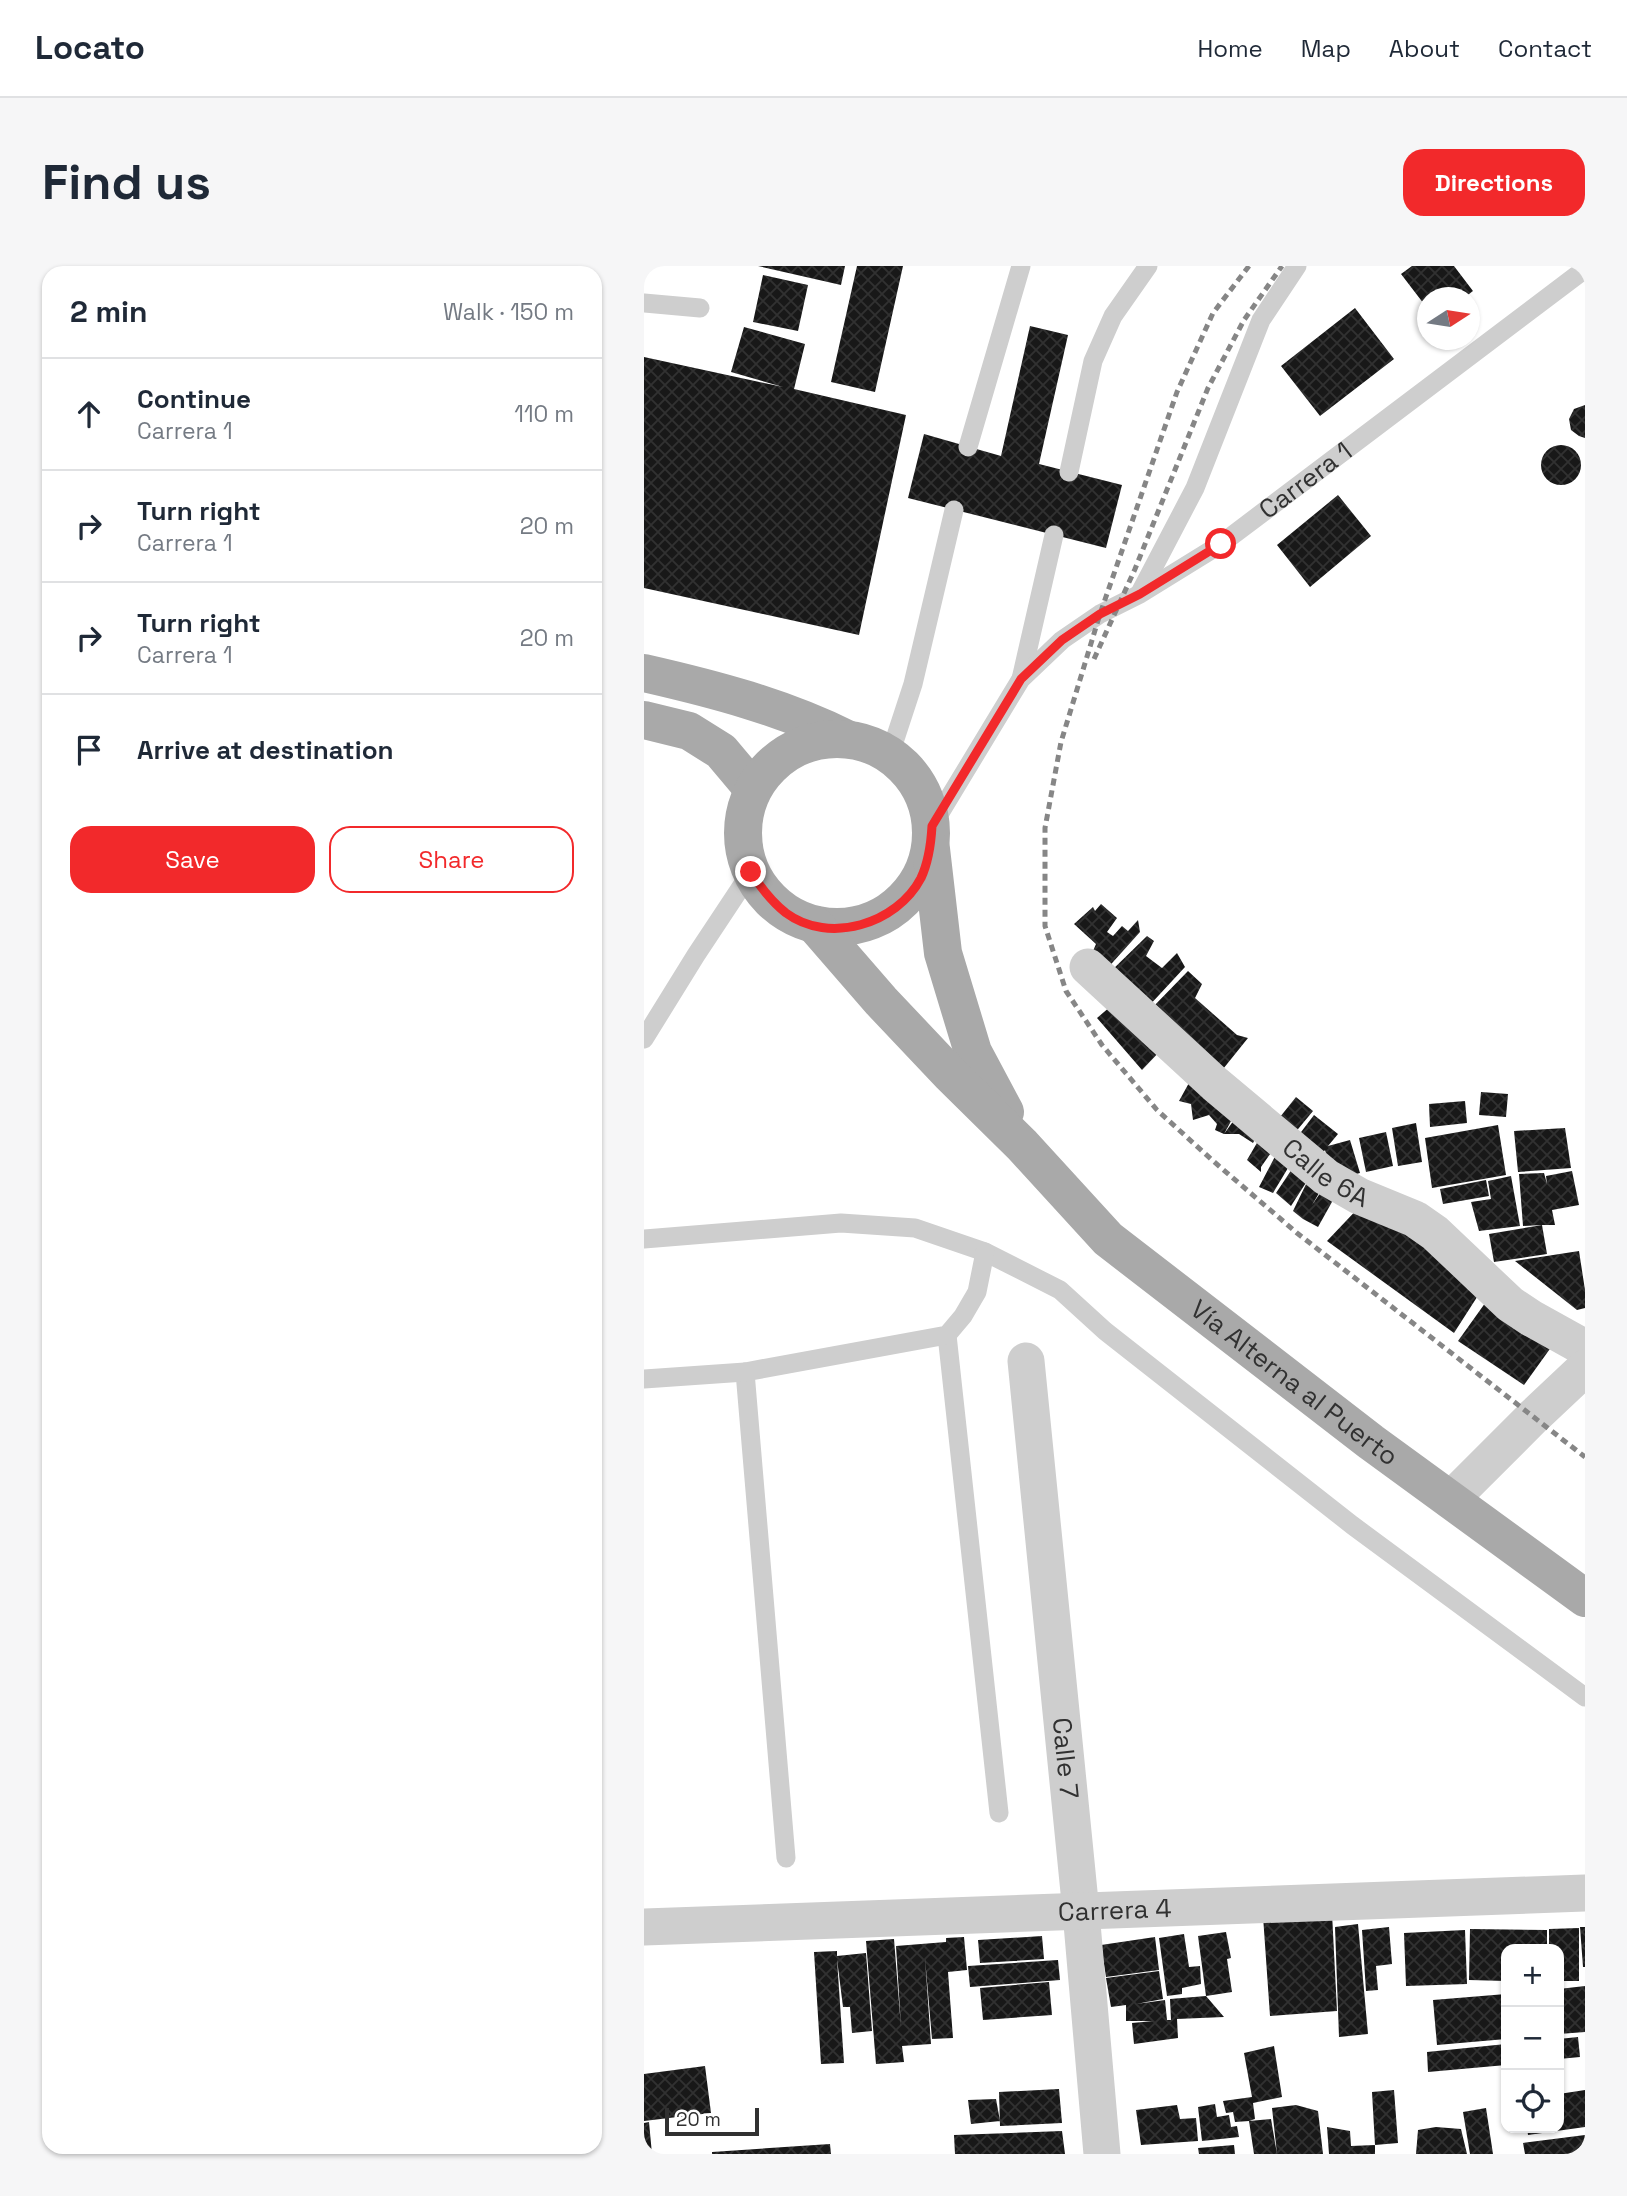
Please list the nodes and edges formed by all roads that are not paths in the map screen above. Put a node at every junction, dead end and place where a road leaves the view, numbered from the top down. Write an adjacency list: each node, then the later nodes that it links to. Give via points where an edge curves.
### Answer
1 (1021, 266): 7 (lane)
2 (1148, 266): 8 (lane, via 1113,316 1093,361)
3 (1297, 266): 11 (lane, via 1261,320 1195,488)
4 (1585, 269): 11 (lane, Carrera 1, via 1221,544)
5 (644, 303): 6 (lane)
6 (700, 308)
7 (968, 447)
8 (1069, 471)
9 (954, 510): 15 (lane, via 913,684 894,742)
10 (1054, 535): 13 (lane)
11 (1140, 594): 13 (lane, Carrera 1, via 1062,640)
12 (644, 673): 15 (main road, via 780,710)
13 (1021, 679): 17 (lane, Carrera 1)
14 (644, 720): 16 (main road, via 689,731 721,751)
15 (864, 744): 16 (main road, Carrera 1, via 819,740 792,749 770,766); 17 (main road, via 901,763 916,781 927,803)
16 (753, 789): 18 (main road, Carrera 1, via 744,816 743,845)
17 (931, 837): 19 (main road, Carrera 1, via 920,878 901,903 876,920 845,928); 22 (main road, Vía Alterna al Puerto, via 943,953 973,1052)
18 (751, 872): 19 (main road, Carrera 1, via 767,896 788,915); 21 (lane)
19 (815, 925): 22 (main road, Vía Alterna al Puerto, via 890,1010)
20 (1088, 968): 26 (street, Calle 6A, via 1214,1084 1326,1177 1415,1219 1510,1304)
21 (644, 1039)
22 (1022, 1144): 31 (main road, Vía Alterna al Puerto, via 1108,1239)
23 (644, 1239): 24 (lane, via 841,1223 915,1228)
24 (985, 1252): 25 (lane, via 977,1292); 33 (lane, via 1060,1290 1105,1331 1342,1517)
25 (947, 1335): 29 (lane); 34 (lane)
26 (1585, 1348)
27 (1026, 1361): 37 (street, Calle 7)
28 (1585, 1368): 31 (street)
29 (745, 1371): 30 (lane); 35 (lane)
30 (644, 1379)
31 (1451, 1500): 32 (main road, Vía Alterna al Puerto)
32 (1585, 1598)
33 (1585, 1698)
34 (999, 1813)
35 (786, 1858)
36 (1585, 1893): 37 (street, Carrera 4)
37 (1081, 1912): 38 (street, Carrera 4); 39 (street, Calle 7)
38 (644, 1927)
39 (1102, 2154)

